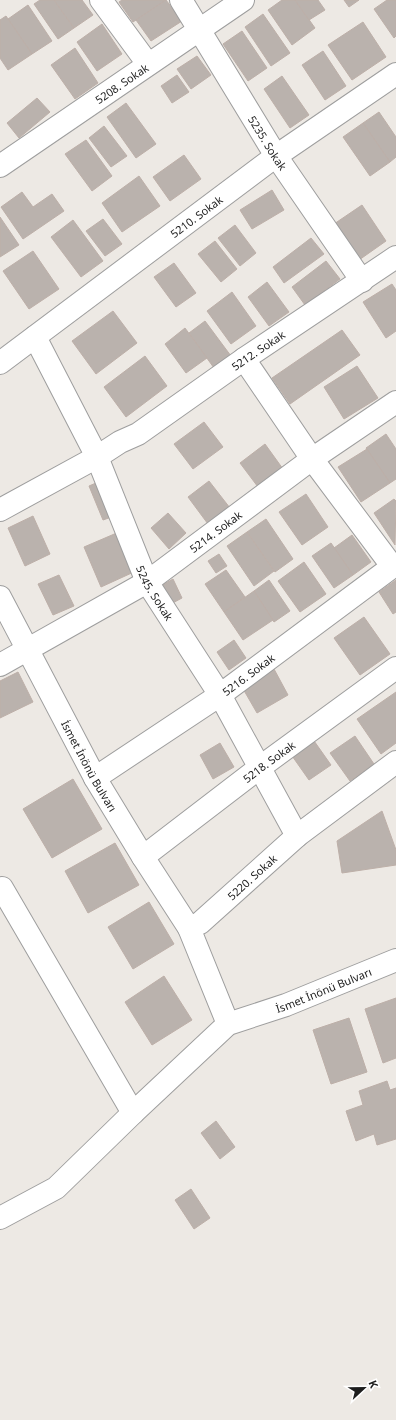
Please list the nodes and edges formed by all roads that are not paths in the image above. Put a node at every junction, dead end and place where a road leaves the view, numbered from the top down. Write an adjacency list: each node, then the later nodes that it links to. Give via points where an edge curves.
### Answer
1 (101, 0): 5 (street)
2 (181, 0): 4 (street, 5235. Sokak)
3 (243, 0): 4 (street, 5208. Sokak)
4 (199, 32): 5 (street, 5208. Sokak); 7 (street, 5235. Sokak)
5 (148, 64): 8 (street, 5208. Sokak)
6 (396, 74): 7 (street, 5210. Sokak)
7 (276, 156): 10 (street, 5235. Sokak); 11 (street, 5210. Sokak)
8 (0, 166)
9 (394, 264): 10 (street, 5212. Sokak)
10 (362, 281): 12 (street, 5212. Sokak)
11 (36, 337): 13 (street, 5210. Sokak); 15 (street, 5245. Sokak)
12 (244, 359): 15 (street, 5212. Sokak, via 138,434); 16 (street)
13 (0, 363)
14 (396, 402): 16 (street, 5214. Sokak)
15 (97, 457): 17 (street, 5212. Sokak); 19 (street, 5245. Sokak)
16 (312, 459): 18 (street); 19 (street, 5214. Sokak)
17 (0, 510)
18 (394, 565): 24 (street, 5216. Sokak)
19 (147, 582): 21 (street, 5214. Sokak); 24 (street, 5245. Sokak)
20 (0, 597): 21 (street, İsmet İnönü Bulvarı)
21 (28, 648): 22 (street, 5214. Sokak); 27 (street, İsmet İnönü Bulvarı)
22 (0, 665)
23 (396, 668): 26 (street, 5218. Sokak)
24 (220, 695): 26 (street, 5245. Sokak); 27 (street, 5216. Sokak)
25 (396, 762): 28 (street, 5220. Sokak)
26 (259, 768): 28 (street, 5245. Sokak); 29 (street, 5218. Sokak)
27 (95, 778): 29 (street, İsmet İnönü Bulvarı)
28 (297, 836): 31 (street, 5220. Sokak, via 200,923)
29 (143, 857): 31 (street, İsmet İnönü Bulvarı)
30 (2, 888): 34 (street)
31 (188, 928): 33 (street)
32 (396, 960): 33 (street, İsmet İnönü Bulvarı)
33 (228, 1024): 34 (street)
34 (133, 1113): 35 (street, via 56,1188)
35 (0, 1218)

